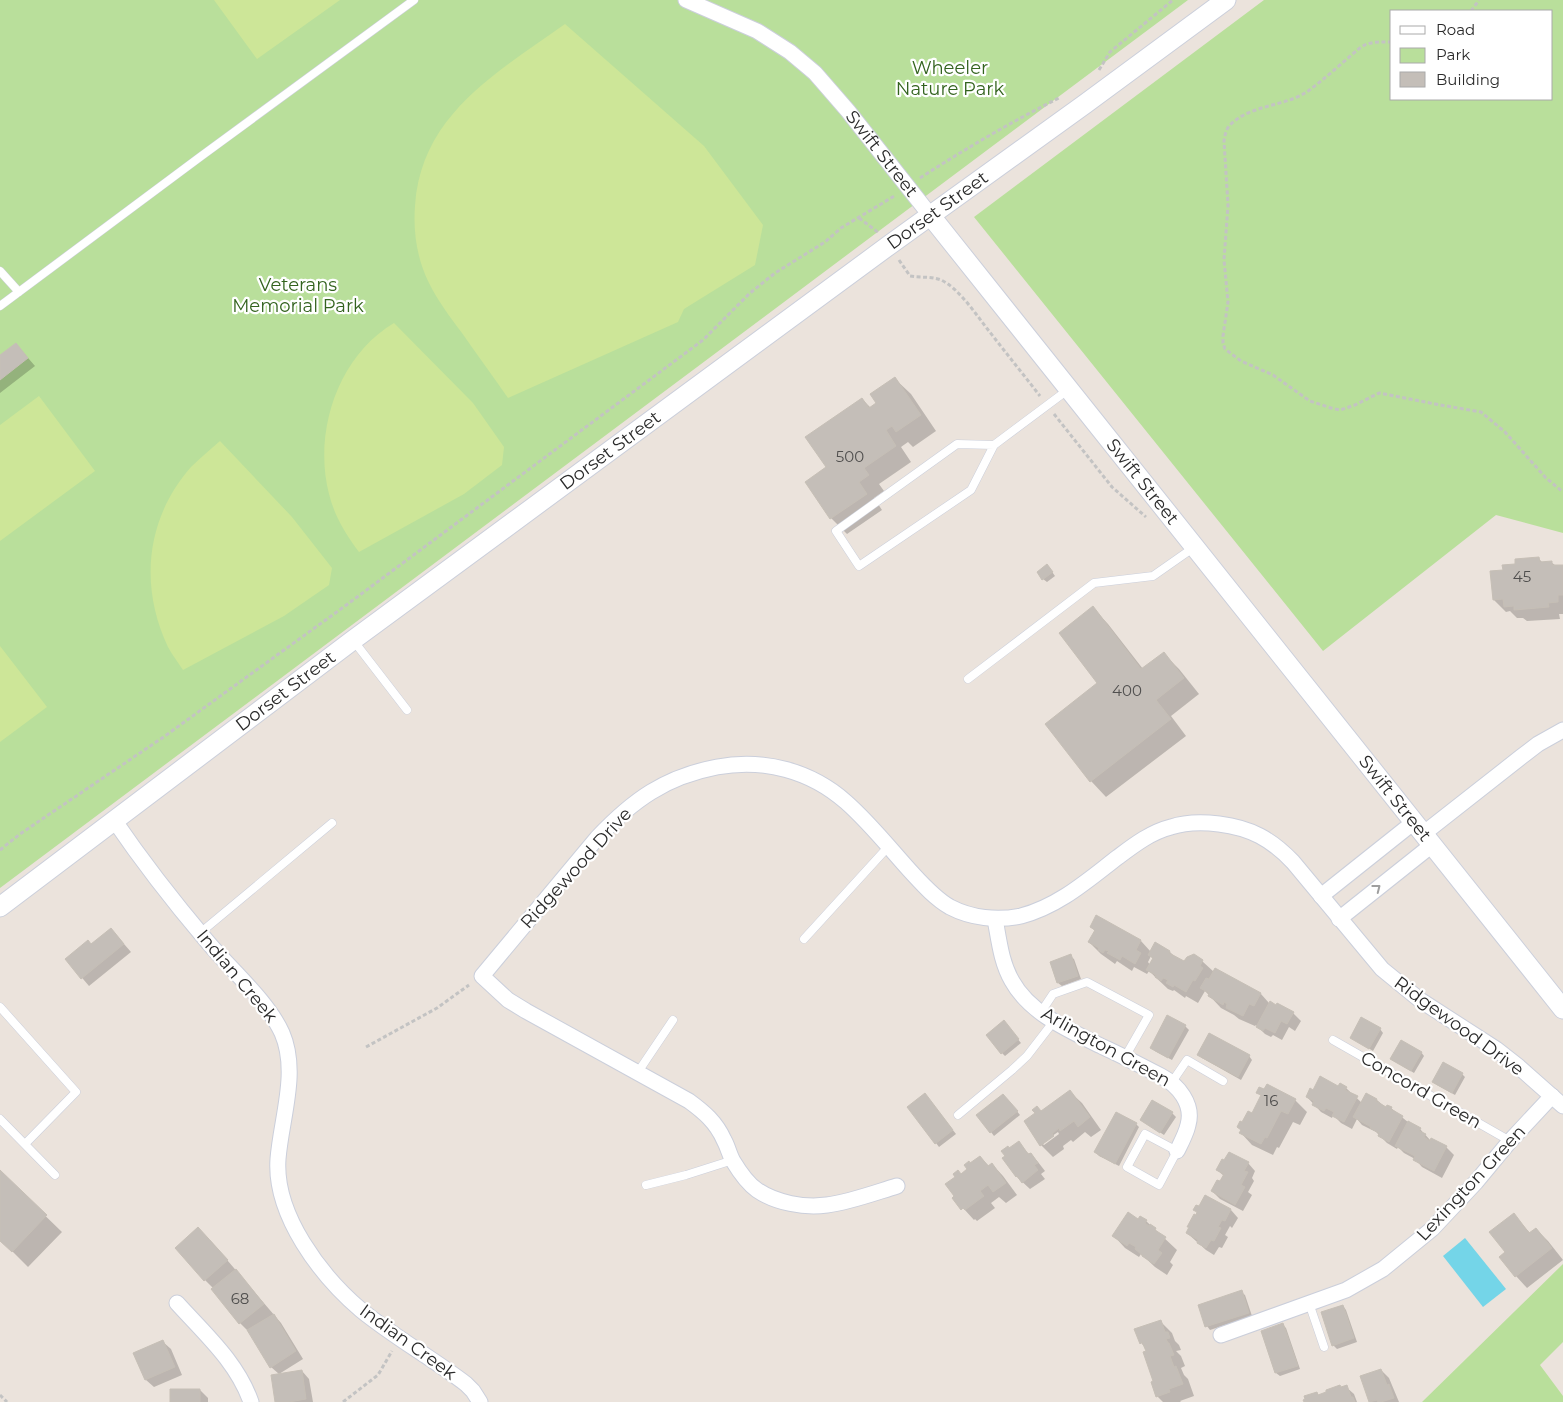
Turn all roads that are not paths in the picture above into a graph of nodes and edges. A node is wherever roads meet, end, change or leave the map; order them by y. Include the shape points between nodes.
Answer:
1 (414, 0) edge
2 (686, 0) edge
3 (1225, 0) edge
4 (930, 215) junction
5 (0, 271) edge
6 (19, 292) junction
7 (0, 306) edge
8 (1069, 389) junction
9 (994, 445) junction
10 (1195, 547) junction
11 (353, 640) junction
12 (968, 679) dead end
13 (407, 710) dead end
14 (1563, 730) edge
15 (114, 820) junction
16 (332, 823) dead end
17 (1423, 834) junction
18 (888, 847) junction
19 (1321, 896) junction
20 (0, 907) edge
21 (996, 919) junction
22 (1339, 919) junction
23 (200, 933) junction
24 (804, 939) dead end
25 (0, 1007) edge
26 (1563, 1009) edge
27 (1041, 1012) junction
28 (673, 1020) dead end
29 (1054, 1021) junction
30 (1333, 1040) dead end
31 (1125, 1058) junction
32 (638, 1072) junction
33 (1223, 1081) dead end
34 (1172, 1082) junction
35 (1557, 1101) edge
36 (958, 1115) dead end
37 (0, 1119) edge
38 (1510, 1141) junction
39 (25, 1144) junction
40 (1177, 1151) junction
41 (733, 1160) junction
42 (55, 1175) dead end
43 (646, 1185) dead end
44 (897, 1186) dead end
45 (177, 1303) dead end
46 (1309, 1303) junction
47 (1221, 1335) dead end
48 (1324, 1347) dead end
49 (251, 1402) edge
50 (480, 1402) edge

1 - 6 lane
2 - 4 street, Swift Street via 757,31 815,72
3 - 4 street, Dorset Street
4 - 8 street, Swift Street
4 - 11 street, Dorset Street
5 - 6 lane
6 - 7 lane
8 - 9 lane
8 - 10 street, Swift Street
9 - 9 lane via 957,444 836,531 859,566 972,490
10 - 12 lane via 1153,576 1094,583
10 - 17 street, Swift Street
11 - 13 lane
11 - 15 street, Dorset Street
14 - 17 street via 1521,757
15 - 20 street, Dorset Street
15 - 23 street, Indian Creek
16 - 23 lane
17 - 19 street
22 -> 17 street
17 - 26 street, Swift Street
18 - 21 street, Ridgewood Drive via 948,906 963,913
18 - 24 lane
18 - 32 street, Ridgewood Drive via 832,791 804,775 766,765 725,766 683,776 642,797 613,821 482,976 508,1000
19 - 21 street, Ridgewood Drive via 1282,850 1262,836 1226,825 1187,824 1170,827 1132,846 1054,904 1019,916
19 - 22 street, Ridgewood Drive
21 - 27 street, Arlington Green via 1000,949 1012,982
22 - 35 street, Ridgewood Drive via 1400,985 1496,1049
23 - 50 street, Indian Creek via 262,1002 283,1035 290,1086 278,1171 293,1224 308,1251 360,1309 466,1384
25 - 39 lane via 76,1092
27 - 29 street, Arlington Green
27 - 31 lane via 1053,994 1087,982 1148,1015
28 - 32 lane
29 - 31 street, Arlington Green
29 - 36 lane via 1027,1056
30 - 38 lane, Concord Green
31 - 34 street, Arlington Green
32 - 41 street via 710,1117 721,1132
33 - 34 lane via 1187,1060
34 - 40 street, Arlington Green via 1186,1101 1189,1112 1189,1124
35 - 38 street, Lexington Green
37 - 39 lane
38 - 46 street, Lexington Green via 1432,1229 1390,1264 1346,1290
39 - 42 lane
40 - 40 lane via 1145,1134 1127,1167 1159,1185
41 - 43 lane
41 - 44 street via 747,1181 758,1190 795,1205 826,1205
45 - 49 street via 237,1370
46 - 47 street, Lexington Green
46 - 48 lane

